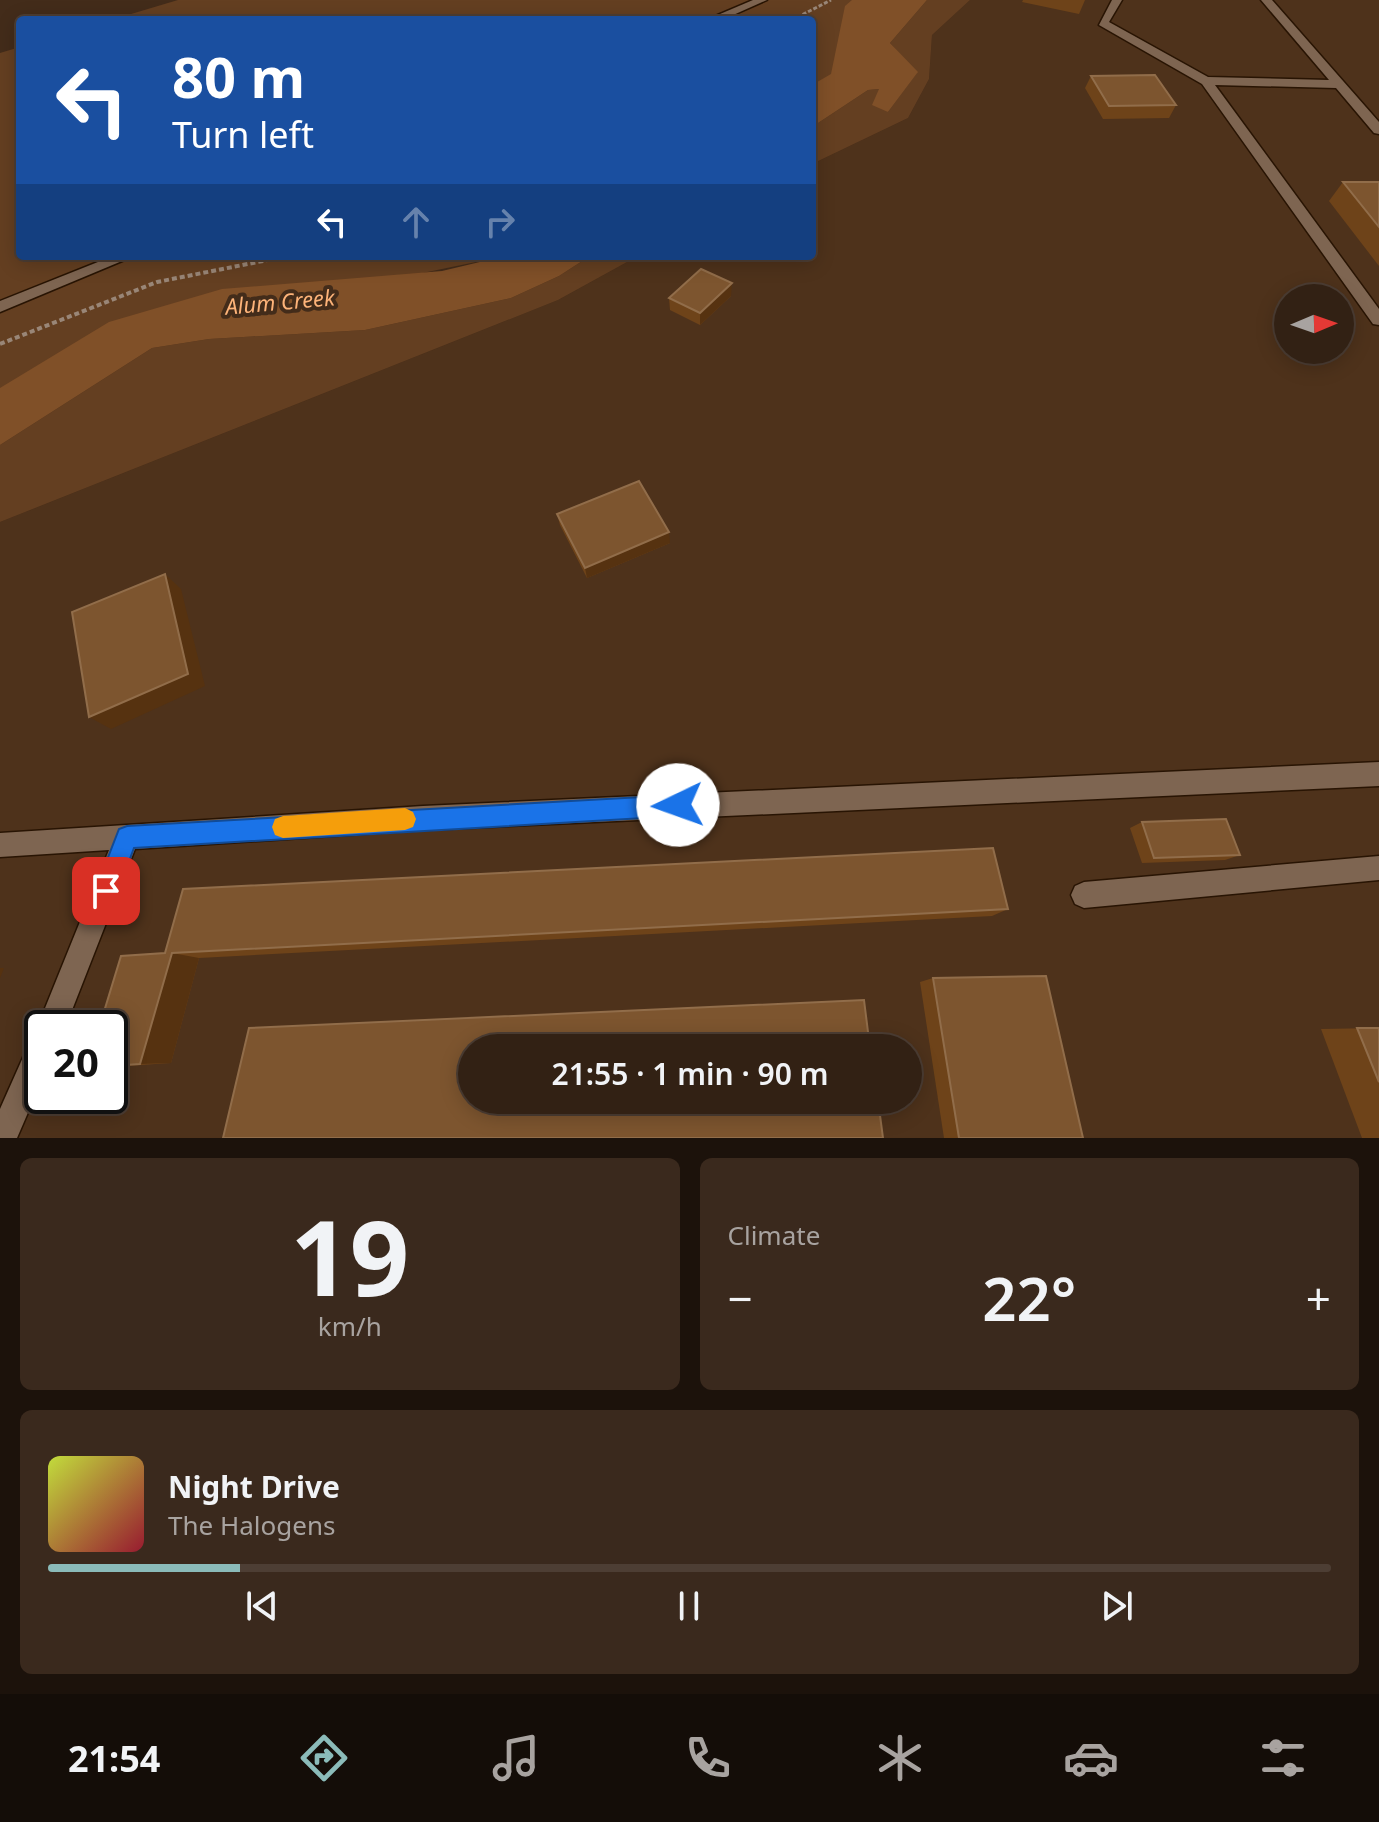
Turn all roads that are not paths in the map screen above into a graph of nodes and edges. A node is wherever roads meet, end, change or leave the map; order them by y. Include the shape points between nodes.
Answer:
1 (762, 0) edge
2 (1117, 0) edge
3 (1266, 0) edge
4 (722, 16) edge
5 (1206, 81) junction
6 (1337, 84) junction
7 (1379, 130) edge
8 (117, 260) edge
9 (0, 307) edge
10 (1379, 320) edge
11 (1379, 774) edge
12 (127, 837) junction
13 (0, 845) edge
14 (1379, 868) edge
15 (1084, 895) dead end
16 (58, 1010) edge
17 (24, 1088) edge
18 (2, 1138) edge

1 - 4 lane
2 - 5 lane via 1103,23
3 - 6 lane
5 - 6 lane
5 - 10 lane
6 - 7 lane
8 - 9 lane
11 - 12 lane
12 - 13 lane
12 - 16 lane
14 - 15 lane
17 - 18 lane

